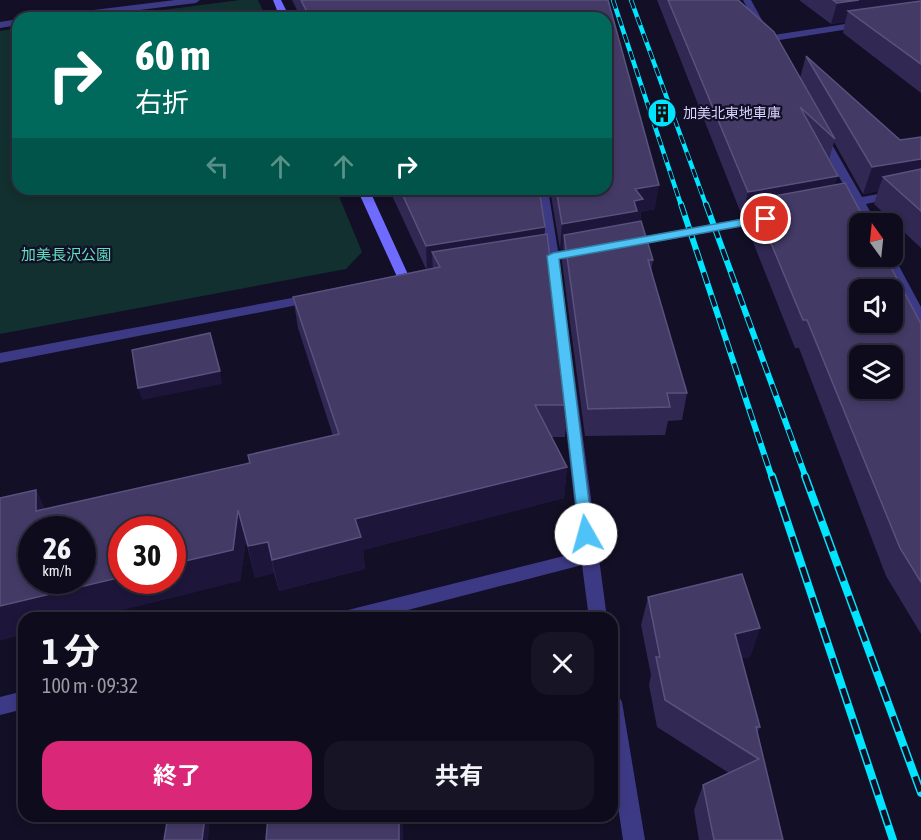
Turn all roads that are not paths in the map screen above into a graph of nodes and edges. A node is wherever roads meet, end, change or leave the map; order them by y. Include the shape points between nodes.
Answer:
1 (196, 0) edge
2 (747, 0) edge
3 (101, 12) edge
4 (874, 23) edge
5 (813, 120) edge
6 (921, 189) edge
7 (366, 195) edge
8 (543, 195) edge
9 (860, 202) junction
10 (825, 208) edge
11 (866, 213) edge
12 (777, 217) edge
13 (553, 256) junction
14 (519, 262) edge
15 (894, 267) edge
16 (405, 281) edge
17 (324, 296) edge
18 (921, 320) edge
19 (0, 358) edge
20 (588, 557) junction
21 (372, 612) edge
22 (597, 612) edge
23 (18, 702) edge
24 (0, 706) edge
25 (618, 740) edge
26 (634, 840) edge

1 - 3 street
2 - 4 street via 770,44
5 - 9 street
6 - 9 street
7 - 16 street
8 - 13 street
9 - 10 street
9 - 11 street
12 - 13 street
13 - 14 street
13 - 20 street
15 - 18 street
17 - 19 street
20 - 21 street
20 - 22 street
23 - 24 street
25 - 26 street

